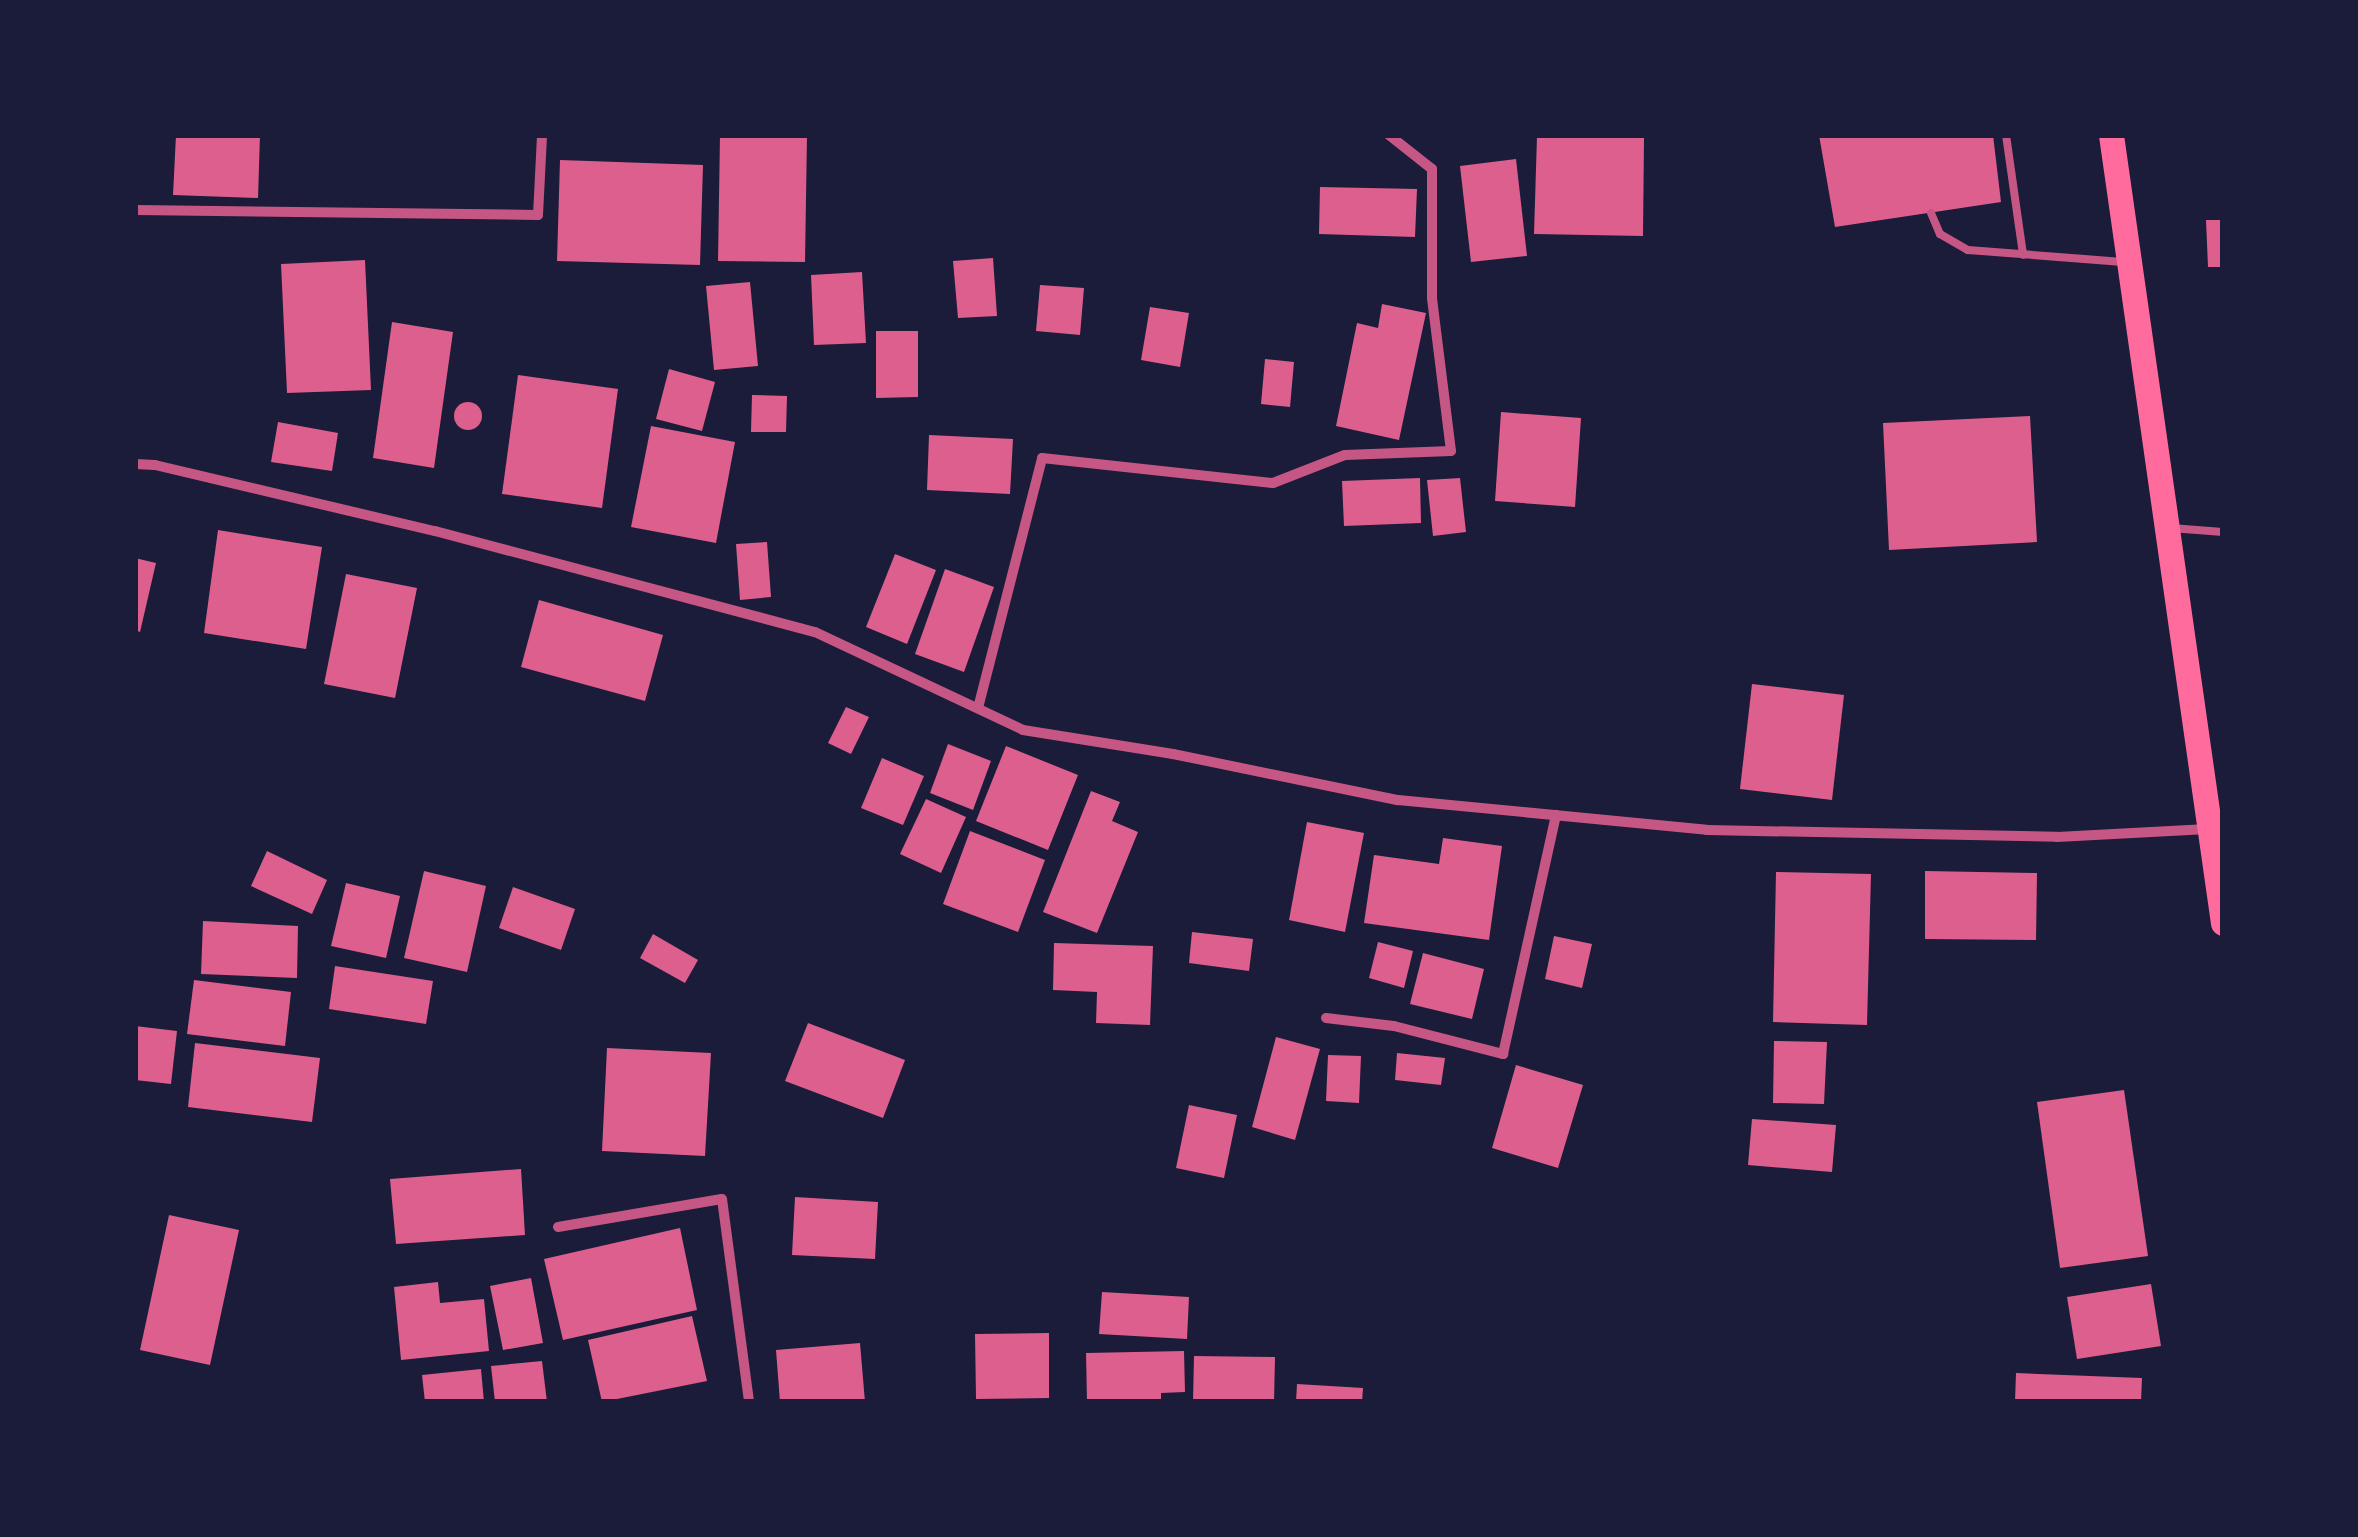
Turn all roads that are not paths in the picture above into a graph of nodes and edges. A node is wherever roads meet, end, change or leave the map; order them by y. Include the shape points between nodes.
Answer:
1 (542, 135) edge
2 (1389, 135) edge
3 (2006, 135) edge
4 (2110, 135) edge
5 (135, 210) edge
6 (1931, 213) dead end
7 (2023, 255) junction
8 (2129, 263) junction
9 (135, 464) edge
10 (2166, 528) junction
11 (2223, 532) edge
12 (978, 708) junction
13 (1556, 815) junction
14 (2210, 828) junction
15 (2223, 923) edge
16 (1326, 1018) dead end
17 (558, 1227) dead end
18 (749, 1402) edge

1 - 5 street via 538,215
2 - 12 street via 1432,169 1432,298 1450,451 1345,454 1273,483 1042,458
3 - 7 lane
4 - 8 main road
6 - 7 lane via 1940,234 1968,250
7 - 8 lane
8 - 10 main road
9 - 12 street via 435,531 816,632
10 - 11 lane
10 - 14 main road via 2207,769
12 - 13 street via 1023,730 1398,800
13 - 14 street via 1707,830 1893,835 2057,838
13 - 16 street via 1503,1054 1394,1026
14 - 15 main road
17 - 18 street via 722,1200

